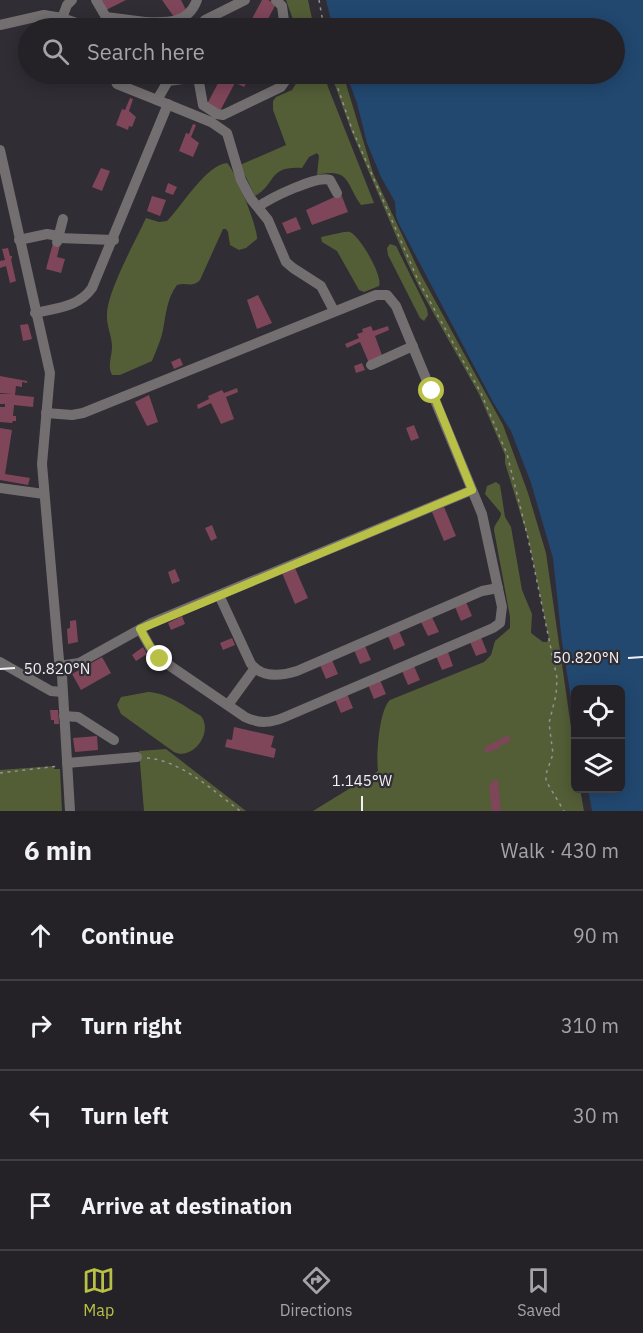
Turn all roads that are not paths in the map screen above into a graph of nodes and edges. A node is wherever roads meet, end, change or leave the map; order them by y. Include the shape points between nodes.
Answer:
1 (72, 0) edge
2 (96, 0) edge
3 (197, 0) edge
4 (245, 0) edge
5 (276, 0) edge
6 (32, 18) edge
7 (62, 18) joint
8 (107, 18) edge
9 (180, 18) edge
10 (209, 18) edge
11 (284, 18) edge
12 (18, 21) edge
13 (0, 25) edge
14 (117, 84) edge
15 (164, 84) edge
16 (199, 84) edge
17 (283, 84) edge
18 (157, 100) junction
19 (168, 104) junction
20 (0, 150) edge
21 (337, 193) dead end
22 (258, 207) junction
23 (63, 219) dead end
24 (58, 239) junction
25 (19, 240) junction
26 (114, 240) junction
27 (334, 312) junction
28 (35, 313) junction
29 (413, 346) junction
30 (371, 365) dead end
31 (46, 413) junction
32 (0, 488) edge
33 (472, 490) junction
34 (44, 494) junction
35 (498, 588) junction
36 (219, 594) junction
37 (140, 629) junction
38 (0, 662) edge
39 (59, 664) junction
40 (255, 668) junction
41 (61, 694) junction
42 (228, 705) junction
43 (64, 716) junction
44 (114, 740) dead end
45 (137, 757) road end
46 (67, 763) junction
47 (70, 811) edge

1 - 7 street
2 - 8 street
3 - 9 street via 193,9
4 - 10 street
5 - 11 street via 282,6
6 - 7 street
12 - 13 street
14 - 18 street
15 - 18 street
16 - 17 street via 203,105 221,115
18 - 19 street
19 - 22 street via 227,133 240,176
19 - 26 street
20 - 25 street
21 - 22 street via 330,180 321,179
22 - 27 street via 288,264 321,285
23 - 24 street
24 - 25 street via 47,234
24 - 26 street
25 - 28 street
26 - 28 street via 85,297 73,304
27 - 29 street via 376,294 387,295 394,302
27 - 31 street via 82,413
28 - 31 street via 50,373
29 - 30 street
29 - 33 street
31 - 34 street
32 - 34 street
33 - 35 street via 484,522
33 - 36 street
34 - 39 street
35 - 40 street via 482,591 285,675 270,675
35 - 42 street via 502,618 493,628 272,722 250,720
36 - 37 street
36 - 40 street
37 - 39 street via 79,663
37 - 42 street via 160,659
38 - 41 street
39 - 41 street
40 - 42 street
41 - 43 street
43 - 44 street via 78,717
43 - 46 street
45 - 46 street
46 - 47 street

